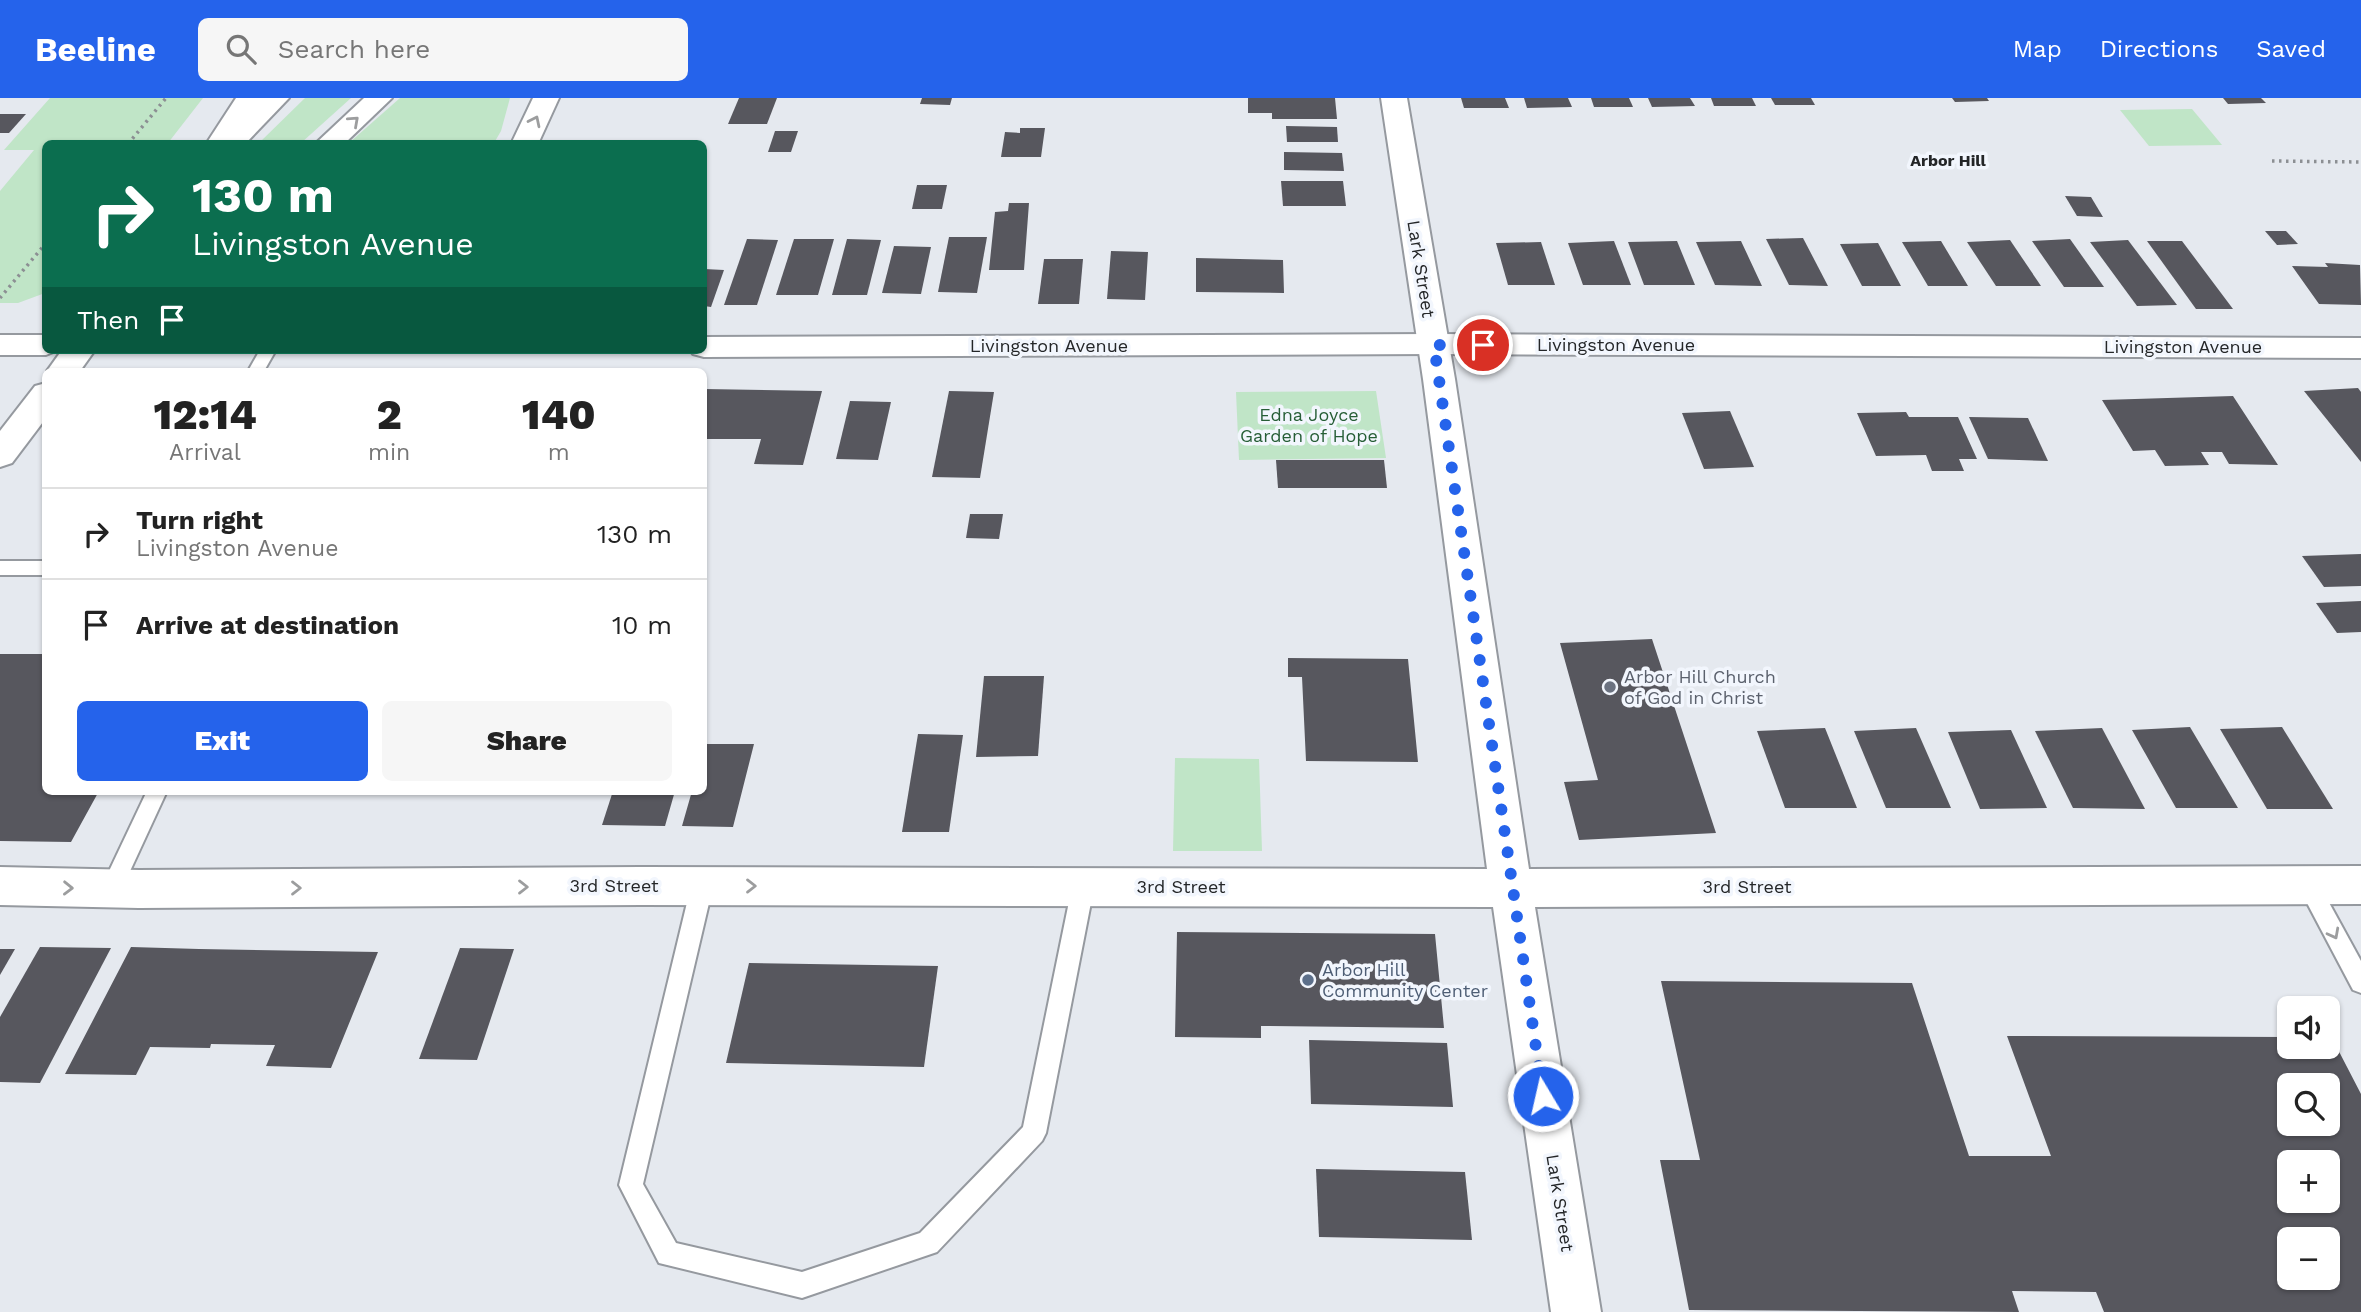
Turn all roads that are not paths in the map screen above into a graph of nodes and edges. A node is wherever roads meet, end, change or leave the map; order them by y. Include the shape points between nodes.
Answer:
1 (249, 98) edge
2 (276, 98) edge
3 (379, 98) edge
4 (546, 98) edge
5 (1394, 98) edge
6 (222, 140) edge
7 (233, 140) edge
8 (332, 140) edge
9 (526, 140) edge
10 (0, 345) edge
11 (42, 345) edge
12 (1434, 345) junction
13 (707, 347) edge
14 (2361, 348) edge
15 (76, 354) edge
16 (65, 368) edge
17 (42, 399) edge
18 (0, 455) edge
19 (0, 568) edge
20 (42, 568) edge
21 (155, 795) edge
22 (2308, 884) junction
23 (2361, 885) edge
24 (0, 886) edge
25 (702, 886) junction
26 (1083, 887) junction
27 (1511, 887) junction
28 (112, 888) junction
29 (2361, 983) edge
30 (1576, 1312) edge

1 - 6 street
2 - 7 street
8 -> 3 street
9 -> 4 street
5 - 12 street, Lark Street
10 - 11 street
12 - 13 street, Livingston Avenue
12 - 14 street, Livingston Avenue
12 - 27 street, Lark Street
15 - 16 street
17 - 18 street
19 - 20 lane
21 - 28 lane
22 - 23 street, 3rd Street
22 - 27 street, 3rd Street
22 -> 29 lane
24 -> 28 street, 3rd Street
25 -> 26 street, 3rd Street
25 - 26 lane via 631,1185 668,1254 802,1285 928,1243 1034,1133
28 -> 25 street, 3rd Street
26 - 27 street, 3rd Street
27 - 30 street, Lark Street

